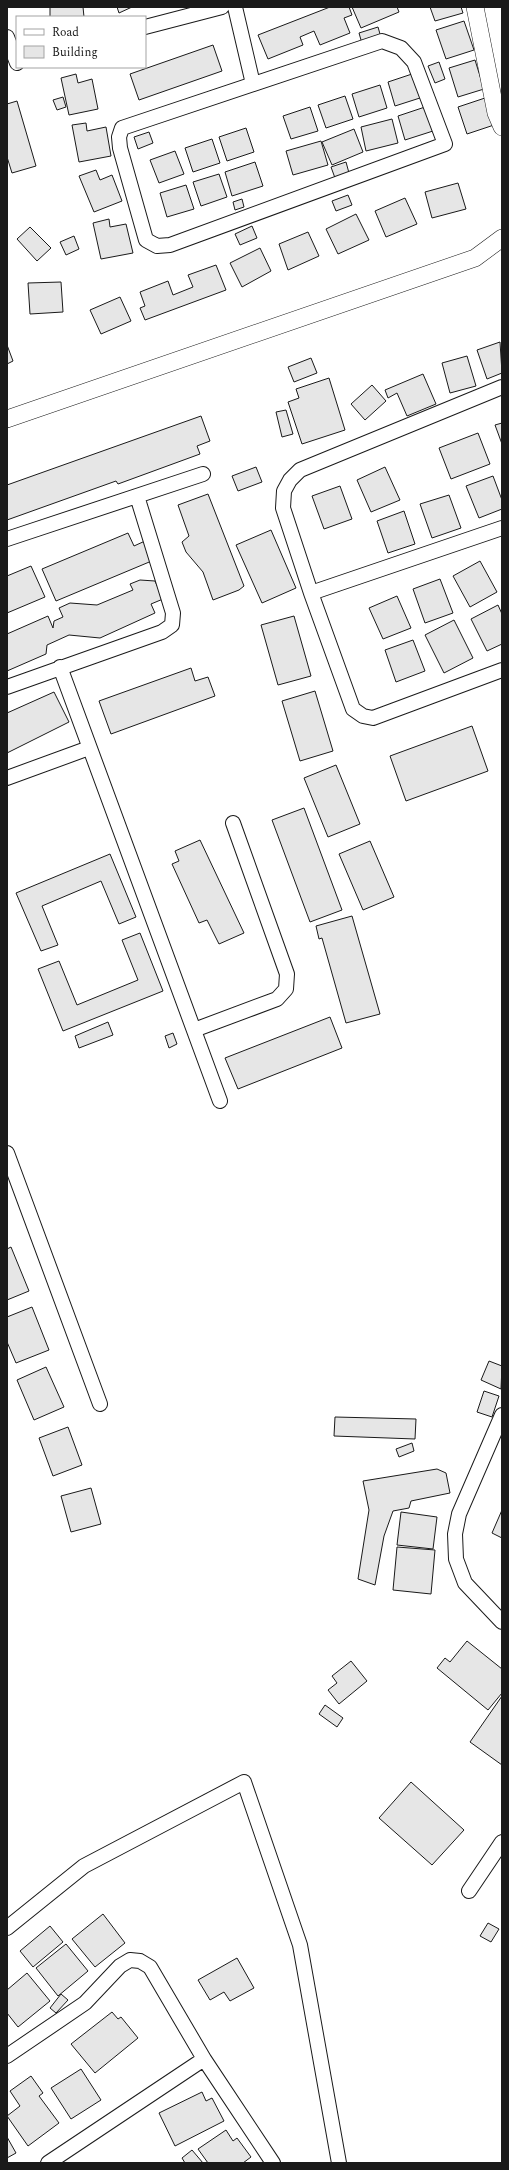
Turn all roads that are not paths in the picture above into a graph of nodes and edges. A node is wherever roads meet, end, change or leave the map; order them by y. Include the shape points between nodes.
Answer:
1 (222, 7) edge
2 (235, 7) edge
3 (475, 7) edge
4 (146, 27) edge
5 (7, 37) edge
6 (16, 60) edge
7 (253, 84) junction
8 (502, 127) edge
9 (502, 238) edge
10 (502, 387) edge
11 (7, 419) edge
12 (203, 474) dead end
13 (137, 496) junction
14 (502, 528) edge
15 (7, 539) edge
16 (311, 593) junction
17 (60, 667) junction
18 (502, 670) edge
19 (7, 687) edge
20 (89, 748) junction
21 (7, 778) edge
22 (233, 823) dead end
23 (194, 1030) junction
24 (220, 1101) dead end
25 (7, 1153) edge
26 (100, 1404) dead end
27 (502, 1414) edge
28 (502, 1622) edge
29 (502, 1842) edge
30 (469, 1891) dead end
31 (7, 1928) edge
32 (7, 2056) edge
33 (204, 2059) junction
34 (48, 2163) edge
35 (273, 2163) edge
36 (339, 2163) edge

1 - 4 street
2 - 7 street
3 - 8 street via 496,113
5 - 6 street
7 - 7 street via 382,41 401,48 414,62 445,144 170,245 157,246 146,240 120,148 119,137 122,128
9 - 11 street via 476,258
10 - 16 street via 300,470 290,480 284,491 283,508
12 - 13 street
13 - 15 street
13 - 17 street via 173,613 172,625 162,632
14 - 16 street
16 - 18 street via 343,686 353,709 362,716 373,718 384,715
17 - 19 street
17 - 20 street
20 - 21 street
20 - 23 street
22 - 23 street via 287,974 286,990 277,999
23 - 24 street
25 - 26 street
27 - 28 street via 459,1514 455,1534 456,1559 465,1583
29 - 30 street
31 - 36 street via 84,1866 244,1782 300,1945
32 - 33 street via 76,2010 120,1966 130,1960 140,1961 150,1967
33 - 34 street
33 - 35 street

